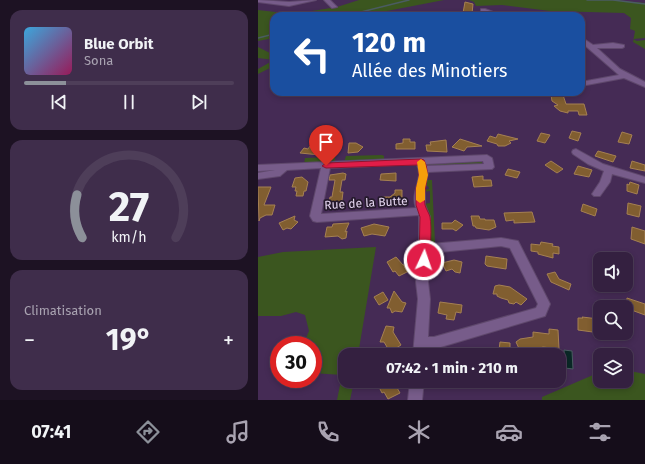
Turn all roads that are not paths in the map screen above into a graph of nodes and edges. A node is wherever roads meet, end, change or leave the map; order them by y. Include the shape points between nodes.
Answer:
1 (258, 0) edge
2 (313, 0) edge
3 (327, 0) edge
4 (288, 2) edge
5 (334, 7) dead end
6 (483, 10) dead end
7 (489, 12) edge
8 (585, 42) edge
9 (622, 46) dead end
10 (592, 47) junction
11 (623, 76) junction
12 (585, 83) edge
13 (645, 85) edge
14 (576, 152) dead end
15 (326, 166) junction
16 (422, 166) junction
17 (284, 167) junction
18 (258, 168) edge
19 (609, 169) junction
20 (258, 176) edge
21 (645, 180) edge
22 (597, 194) dead end
23 (423, 211) junction
24 (426, 249) junction
25 (421, 348) edge
26 (423, 348) edge
27 (416, 388) edge
28 (415, 400) edge

1 - 4 street
2 - 4 street
3 - 5 street
6 - 7 street
8 - 10 street
9 - 10 street
10 - 11 street
11 - 12 street
11 - 13 street
14 - 19 street via 584,159
15 - 16 street
15 - 17 street
15 - 23 street, Rue de la Butte via 315,216 317,218
16 - 16 street via 489,167 487,158
16 - 23 street via 420,205
17 - 18 street
17 - 20 street via 277,174
19 - 21 street
19 - 22 street via 605,182
23 - 24 street
24 - 25 street via 422,282 424,299
24 - 26 street via 501,242 514,244 544,304 541,312
27 - 28 street

